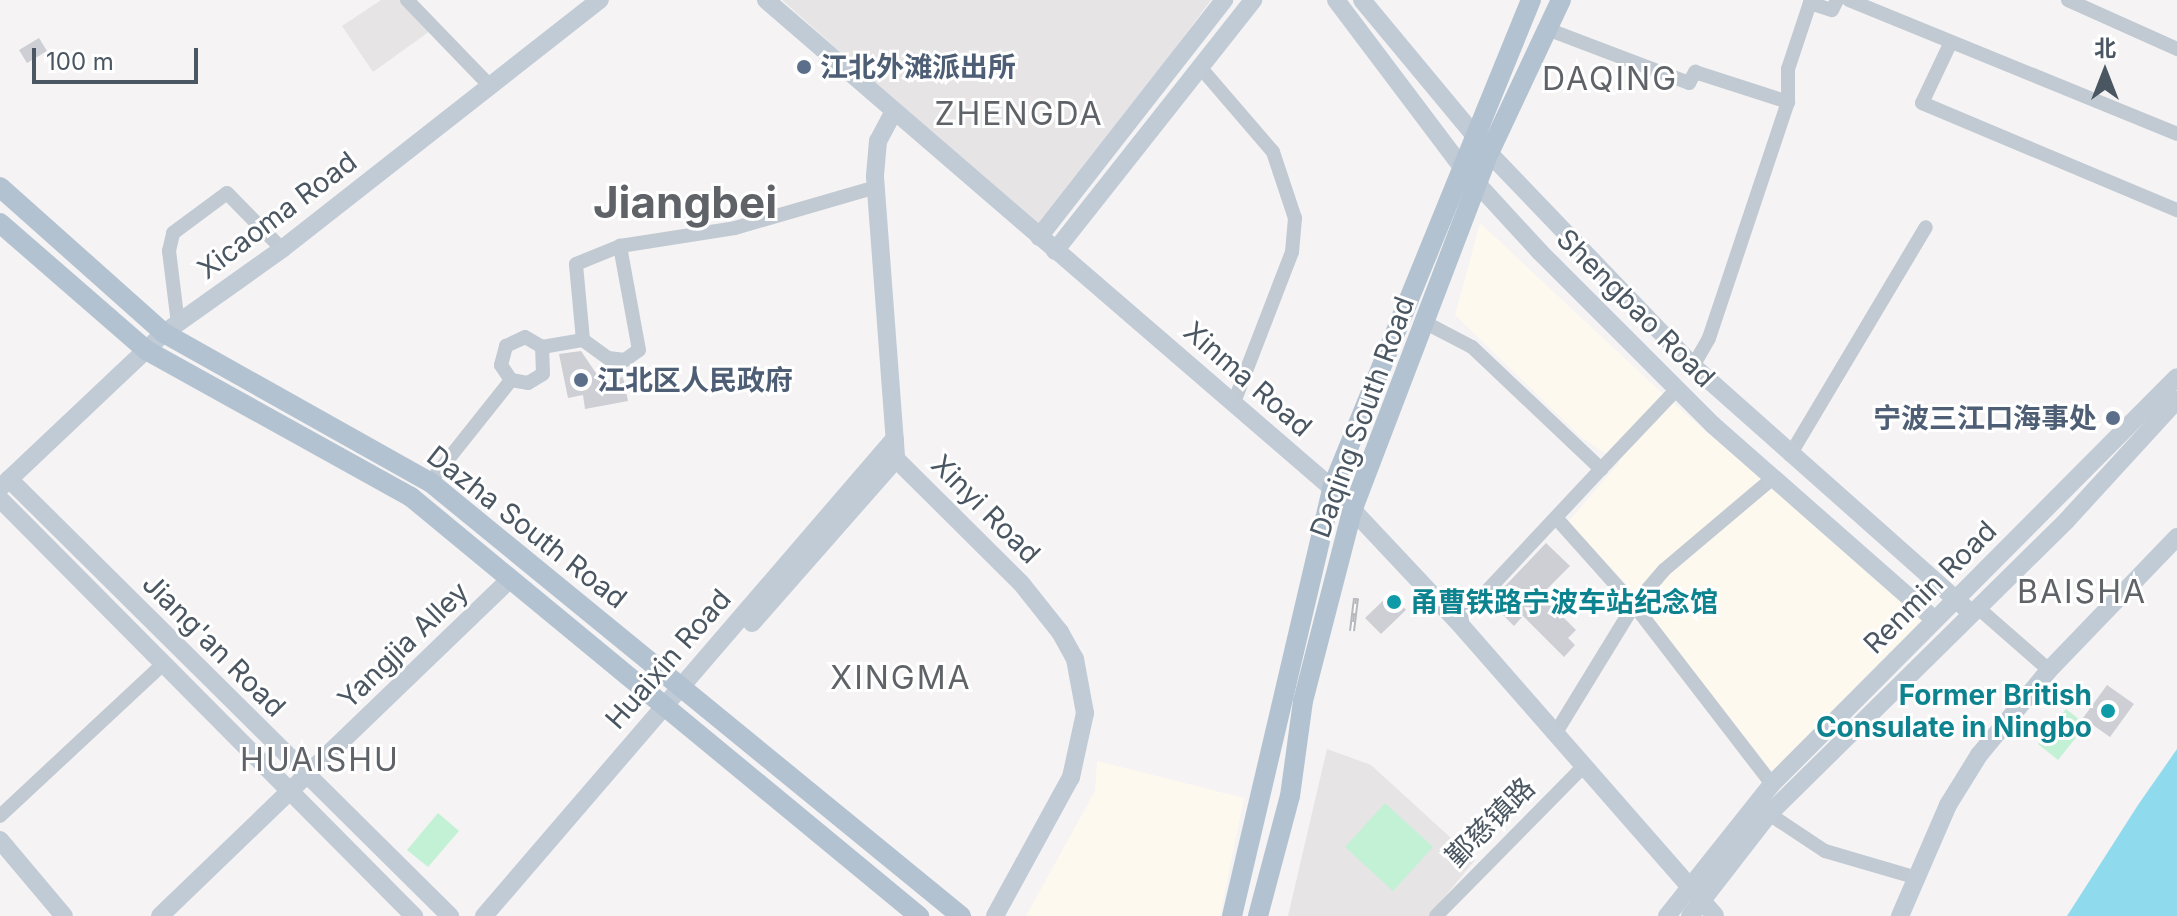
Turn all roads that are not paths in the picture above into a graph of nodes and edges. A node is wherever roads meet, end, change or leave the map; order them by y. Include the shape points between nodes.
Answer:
1 (407, 0) edge
2 (600, 0) edge
3 (766, 0) edge
4 (1224, 0) edge
5 (1253, 0) edge
6 (1336, 0) edge
7 (1362, 0) edge
8 (1561, 0) edge
9 (1837, 0) edge
10 (1849, 0) edge
11 (2068, 0) edge
12 (1527, 2) edge
13 (1547, 29) junction
14 (1950, 44) junction
15 (2177, 49) edge
16 (1200, 67) junction
17 (489, 85) junction
18 (1788, 102) junction
19 (893, 113) junction
20 (1474, 130) junction
21 (2177, 134) edge
22 (1489, 153) junction
23 (1461, 166) junction
24 (1478, 186) junction
25 (0, 187) edge
26 (876, 187) junction
27 (2177, 210) edge
28 (0, 223) edge
29 (1926, 227) dead end
30 (1039, 237) junction
31 (620, 246) junction
32 (282, 249) junction
33 (1055, 251) junction
34 (1426, 323) junction
35 (171, 328) junction
36 (583, 340) junction
37 (542, 347) junction
38 (146, 350) junction
39 (1693, 366) junction
40 (2177, 377) edge
41 (511, 380) junction
42 (1677, 389) junction
43 (2177, 400) edge
44 (1234, 402) junction
45 (895, 438) junction
46 (1790, 455) junction
47 (896, 459) junction
48 (1601, 469) junction
49 (1774, 477) junction
50 (430, 482) junction
51 (4, 483) edge
52 (1332, 488) junction
53 (0, 499) edge
54 (1352, 511) junction
55 (1558, 520) junction
56 (2177, 537) edge
57 (510, 579) junction
58 (1954, 598) junction
59 (1634, 605) junction
60 (1974, 610) junction
61 (1935, 620) junction
62 (1458, 622) junction
63 (162, 665) junction
64 (2049, 670) junction
65 (687, 688) junction
66 (669, 709) junction
67 (1555, 734) junction
68 (1583, 767) junction
69 (307, 778) junction
70 (1772, 784) junction
71 (290, 795) junction
72 (1769, 814) junction
73 (0, 816) edge
74 (0, 840) edge
75 (0, 852) edge
76 (1914, 877) junction
77 (1686, 885) junction
78 (1700, 898) junction
79 (51, 916) edge
80 (64, 916) edge
81 (160, 916) edge
82 (414, 916) edge
83 (450, 916) edge
84 (484, 916) edge
85 (494, 916) edge
86 (919, 916) edge
87 (961, 916) edge
88 (995, 916) edge
89 (1232, 916) edge
90 (1258, 916) edge
91 (1436, 916) edge
92 (1667, 916) edge
93 (1690, 916) edge
94 (1715, 916) edge
95 (1900, 916) edge

1 - 17 street
2 - 17 street, Xicaoma Road
3 - 19 street, Xinma Road
4 - 30 street
5 - 16 street
6 - 23 street, Shengbao Road
7 - 20 street, Shengbao Road
8 - 13 main road, Daqing South Road
9 - 18 street via 1832,10 1810,3 1788,69
10 - 14 street
11 - 15 street
12 - 20 main road, Daqing South Road
13 - 18 street via 1689,83 1695,72
13 - 22 main road, Daqing South Road
14 - 21 street
14 - 27 street via 1922,103
16 - 33 street
16 - 44 street via 1273,152 1295,218 1292,252
17 - 32 street, Xicaoma Road
18 - 39 street via 1709,338
19 - 26 street, Xinyi Road via 878,141
19 - 30 street, Xinma Road
20 - 22 street, Shengbao Road
20 - 23 main road, Daqing South Road
22 - 24 main road, Daqing South Road
22 - 39 street, Shengbao Road
23 - 24 street, Shengbao Road
23 - 52 main road, Daqing South Road
24 - 34 main road, Daqing South Road
24 - 42 street, Shengbao Road
25 - 35 main road, Dazha South Road
26 - 31 street via 735,228
26 - 45 street, Xinyi Road
28 - 38 main road, Dazha South Road
29 - 46 street
30 - 33 street, Xinma Road
31 - 36 street via 576,264
31 - 36 street via 639,350 625,360 608,358
32 - 35 street, Xicaoma Road
32 - 35 street via 227,193 173,233
33 - 44 street, Xinma Road
34 - 48 street via 1472,347
34 - 54 main road, Daqing South Road
35 - 38 street, Xicaoma Road
35 - 50 main road, Dazha South Road
36 - 37 street
37 - 41 street via 543,374 528,383
37 - 41 street via 525,337 506,346 501,365
38 - 51 street, Xicaoma Road
38 - 57 main road, Dazha South Road via 411,497
39 - 46 street, Shengbao Road
40 - 58 street, Renmin Road via 2054,507
41 - 50 street
42 - 48 street
42 - 49 street, Shengbao Road
43 - 60 street, Renmin Road
44 - 52 street, Xinma Road
45 - 47 street, Xinyi Road
45 - 65 street, Huaixin Road
46 - 58 street, Shengbao Road
47 - 65 street, Huaixin Road
47 - 88 street, Xinyi Road via 1031,594 1060,632 1078,674 1083,742
48 - 55 street
49 - 59 street via 1664,570
49 - 61 street, Shengbao Road
50 - 65 main road, Dazha South Road
51 - 69 street, Jiang'an Road
52 - 54 street, Xinma Road
52 - 89 main road, Daqing South Road
53 - 63 street, Jiang'an Road
54 - 62 street, Xinma Road
54 - 90 main road, Daqing South Road via 1303,701 1290,796
55 - 59 street
55 - 62 street
56 - 64 street
57 - 66 main road, Dazha South Road
57 - 69 street, Yangjia Alley
58 - 60 street, Shengbao Road
58 - 61 street, Renmin Road
59 - 67 street
59 - 70 street
60 - 64 street
60 - 72 street, Renmin Road
61 - 70 street, Renmin Road
62 - 67 street, Xinma Road
63 - 71 street, Jiang'an Road
63 - 73 street
64 - 76 street via 1979,755
65 - 66 street, Huaixin Road
65 - 87 main road, Dazha South Road
66 - 84 street, Huaixin Road
66 - 85 street, Huaixin Road
66 - 86 main road, Dazha South Road
67 - 68 street, Xinma Road
68 - 77 street, Xinma Road
68 - 91 street, 鄞慈镇路
69 - 71 street, Yangjia Alley
69 - 83 street, Jiang'an Road
70 - 77 street, Renmin Road
71 - 81 street, Yangjia Alley
71 - 82 street, Jiang'an Road
72 - 76 street via 1825,851
72 - 78 street, Renmin Road
74 - 80 street
75 - 79 street
76 - 95 street
77 - 78 street, Xinma Road
77 - 92 street, Renmin Road
78 - 93 street, Renmin Road
78 - 94 street, Xinma Road

